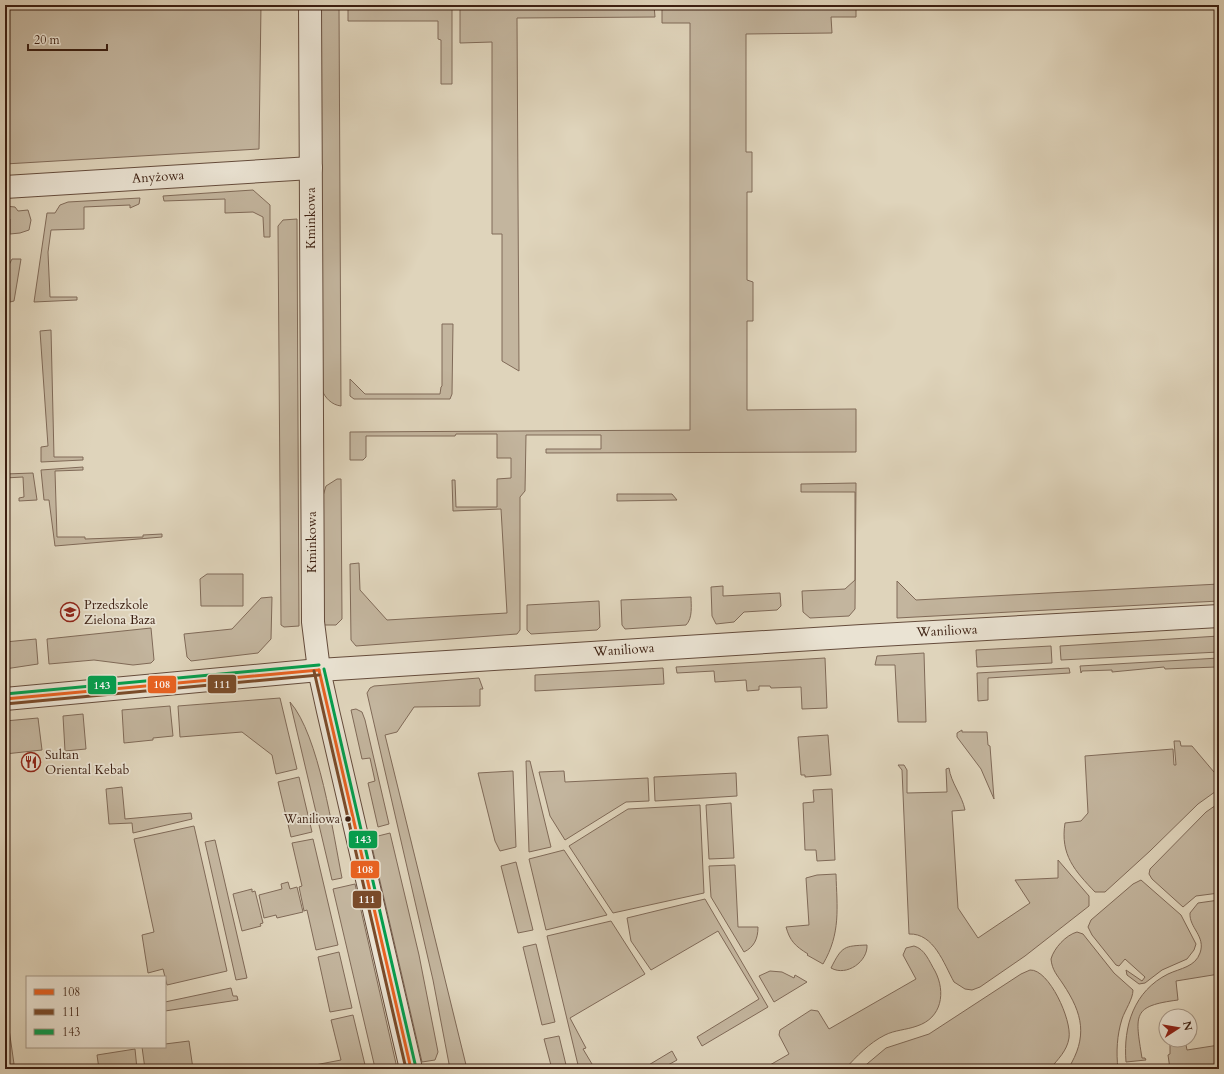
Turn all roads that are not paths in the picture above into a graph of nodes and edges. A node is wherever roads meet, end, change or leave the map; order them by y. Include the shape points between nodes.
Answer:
1 (310, 5) edge
2 (311, 168) junction
3 (5, 187) edge
4 (1219, 616) edge
5 (319, 670) junction
6 (5, 699) edge
7 (411, 1069) edge

1 - 2 street, Kminkowa
2 - 3 street, Anyżowa
2 - 5 street, Kminkowa via 312,604
4 - 5 street, Waniliowa
5 - 6 street, Waniliowa
5 - 7 street, Kminkowa

